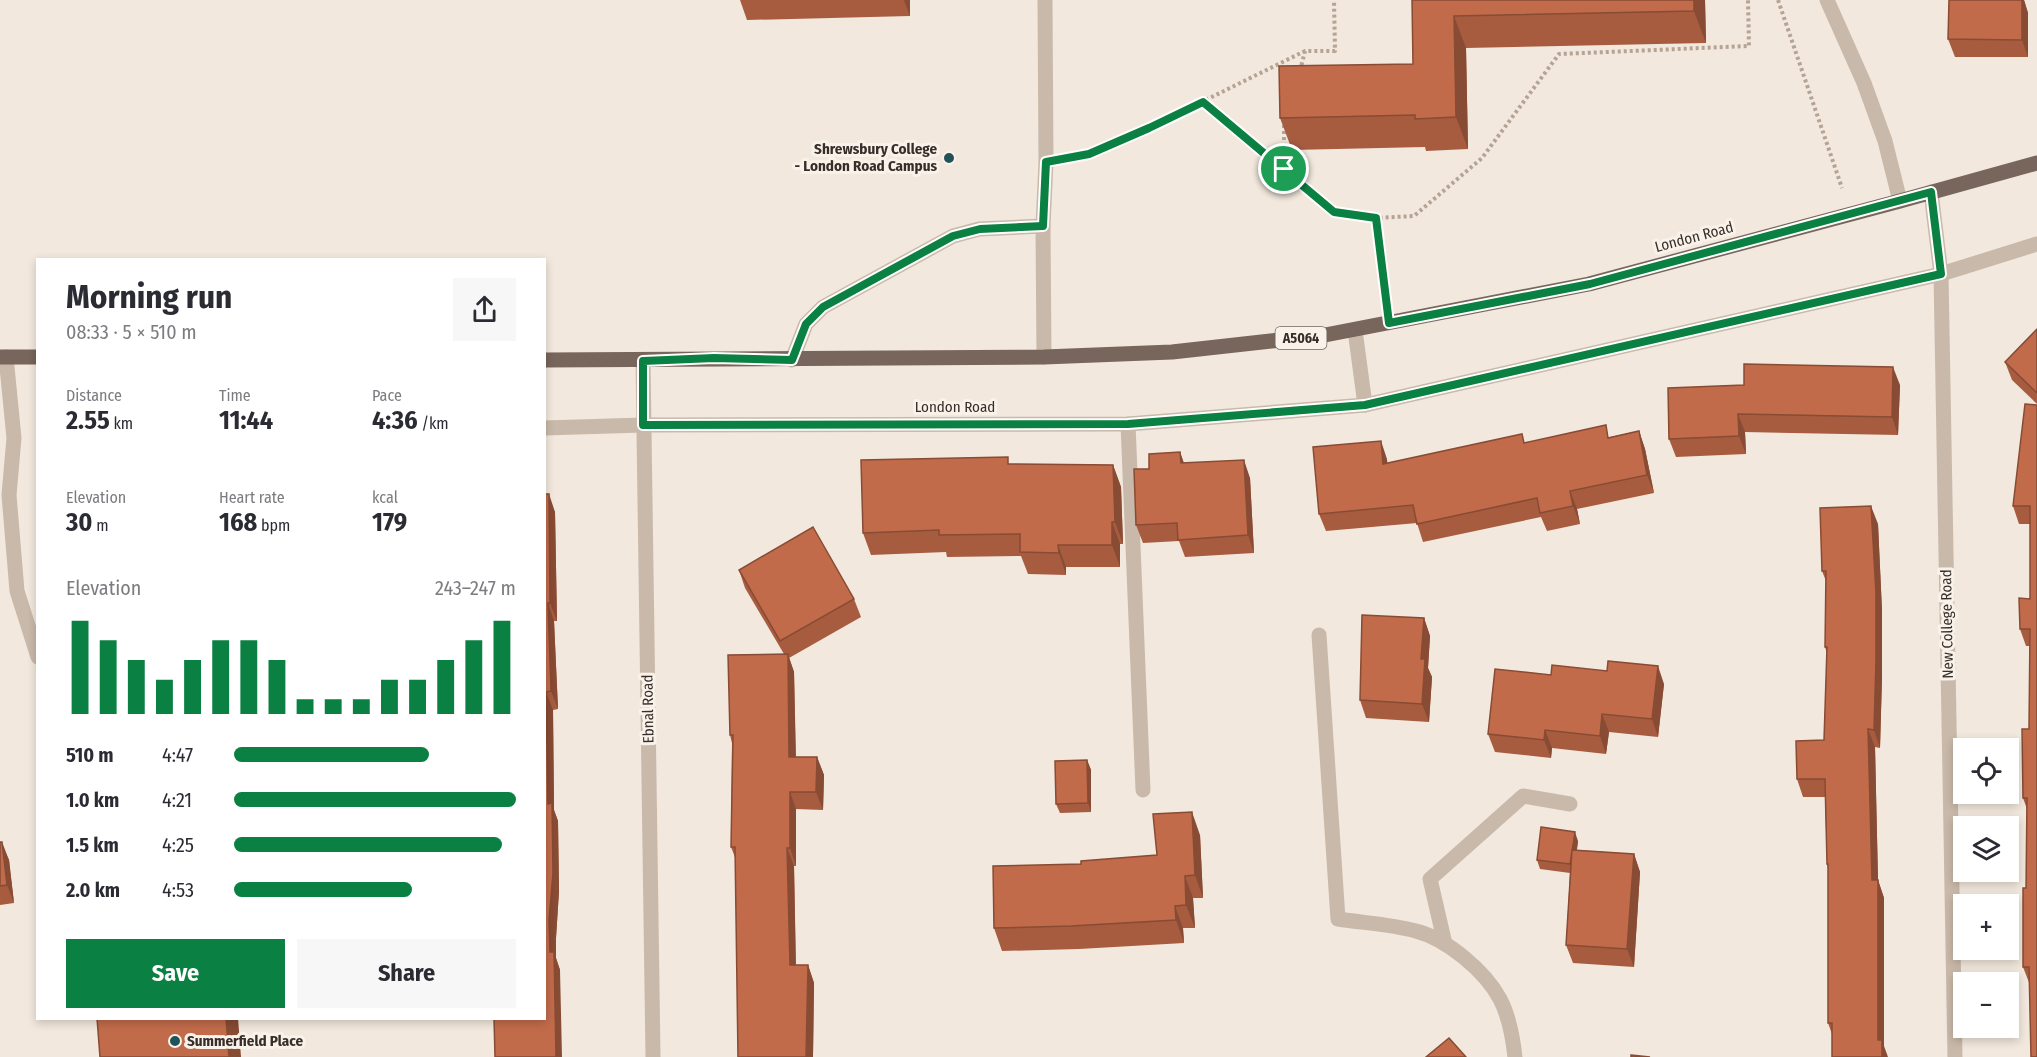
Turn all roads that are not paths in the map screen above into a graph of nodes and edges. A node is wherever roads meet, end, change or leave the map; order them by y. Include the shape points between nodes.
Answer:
1 (1045, 0) edge
2 (1827, 0) edge
3 (2037, 163) edge
4 (1931, 192) junction
5 (1900, 201) junction
6 (1043, 226) junction
7 (2037, 244) edge
8 (1941, 274) junction
9 (1355, 330) junction
10 (3, 357) edge
11 (36, 357) edge
12 (1044, 357) junction
13 (546, 360) edge
14 (792, 360) junction
15 (643, 361) junction
16 (1365, 405) junction
17 (1128, 424) junction
18 (643, 425) junction
19 (546, 428) edge
20 (1319, 635) dead end
21 (36, 651) edge
22 (1143, 790) dead end
23 (1570, 804) dead end
24 (1445, 944) junction
25 (653, 1057) edge
26 (1515, 1057) edge
27 (1955, 1057) edge

1 - 6 street
2 - 5 street via 1864,82 1885,141
3 - 4 main road, London Road / A5064
4 - 5 main road, London Road / A5064
4 - 8 street, New College Road
5 - 9 main road, London Road / A5064 via 1590,284
6 - 12 street
6 - 14 street via 980,229 953,236 823,307 806,324
7 - 8 street, London Road
8 - 16 street, London Road
8 - 27 street, New College Road
9 - 12 main road, London Road / A5064 via 1172,352
9 - 16 street
10 - 11 main road
10 - 21 street via 14,438 9,495 17,591
12 - 14 main road, London Road / A5064
13 - 15 main road, London Road / A5064
14 - 15 main road, London Road / A5064
15 - 18 street, Ebnal Road
16 - 17 street, London Road
17 - 18 street, London Road
17 - 22 street
18 - 19 street, London Road
18 - 25 street, Ebnal Road
20 - 24 street via 1338,919 1417,931
23 - 24 street via 1523,796 1430,879
24 - 26 street via 1476,967 1500,1000

